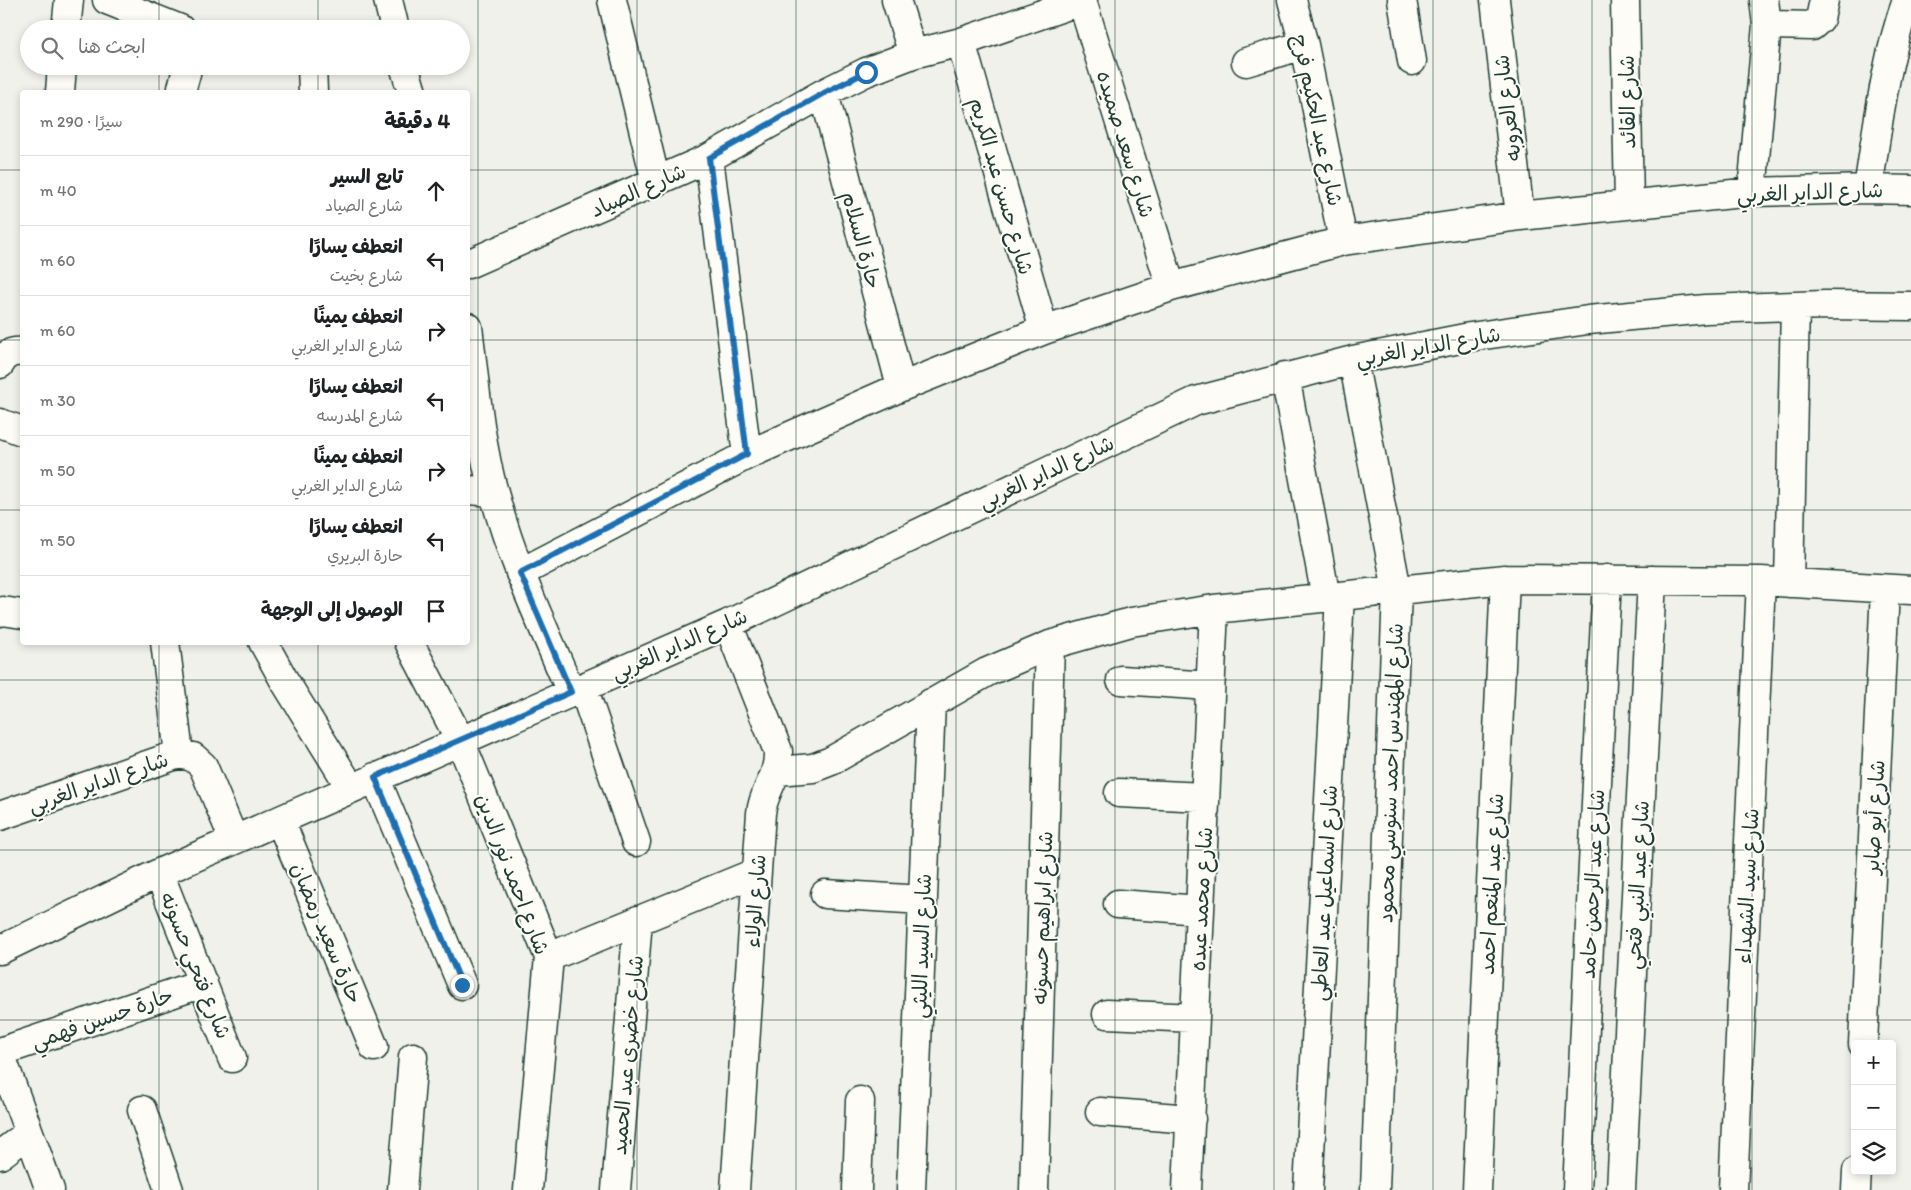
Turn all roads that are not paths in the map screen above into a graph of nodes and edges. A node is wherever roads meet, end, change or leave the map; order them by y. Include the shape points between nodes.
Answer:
1 (68, 0) edge
2 (107, 0) edge
3 (388, 0) edge
4 (612, 0) edge
5 (896, 0) edge
6 (1082, 0) edge
7 (1292, 0) edge
8 (1402, 0) edge
9 (1495, 0) edge
10 (1625, 0) edge
11 (1824, 0) edge
12 (1908, 0) edge
13 (1765, 13) edge
14 (67, 20) edge
15 (157, 20) edge
16 (393, 20) edge
17 (961, 42) junction
18 (1304, 45) junction
19 (913, 54) junction
20 (1412, 60) dead end
21 (1246, 62) dead end
22 (61, 75) edge
23 (312, 75) edge
24 (407, 75) edge
25 (60, 90) edge
26 (313, 90) edge
27 (411, 90) edge
28 (824, 93) junction
29 (709, 158) junction
30 (656, 182) junction
31 (1868, 189) junction
32 (1911, 190) edge
33 (1752, 192) junction
34 (1629, 204) junction
35 (1520, 216) junction
36 (1343, 241) junction
37 (470, 263) edge
38 (1171, 287) junction
39 (1795, 306) junction
40 (1911, 306) edge
41 (1044, 330) junction
42 (20, 352) edge
43 (470, 355) edge
44 (1353, 360) junction
45 (0, 364) edge
46 (1286, 376) junction
47 (901, 387) junction
48 (0, 422) edge
49 (20, 430) edge
50 (747, 454) junction
51 (480, 491) edge
52 (520, 573) junction
53 (1505, 579) junction
54 (1607, 579) junction
55 (1652, 580) junction
56 (1761, 582) junction
57 (1789, 583) junction
58 (1397, 590) junction
59 (1898, 590) edge
60 (1333, 597) junction
61 (1214, 609) junction
62 (0, 612) edge
63 (20, 614) edge
64 (728, 624) junction
65 (165, 645) edge
66 (265, 645) edge
67 (411, 645) edge
68 (1050, 646) junction
69 (1121, 680) dead end
70 (1210, 686) junction
71 (577, 689) junction
72 (931, 703) junction
73 (460, 740) junction
74 (179, 754) junction
75 (777, 771) junction
76 (363, 782) junction
77 (1119, 793) dead end
78 (1205, 797) junction
79 (0, 816) edge
80 (280, 820) junction
81 (234, 840) junction
82 (636, 842) dead end
83 (757, 872) junction
84 (159, 873) junction
85 (825, 894) dead end
86 (923, 900) junction
87 (1118, 904) dead end
88 (1200, 910) junction
89 (638, 920) junction
90 (0, 950) edge
91 (549, 957) junction
92 (203, 983) junction
93 (462, 985) dead end
94 (1107, 1014) dead end
95 (1195, 1018) junction
96 (1863, 1040) edge
97 (374, 1046) dead end
98 (0, 1053) edge
99 (413, 1057) dead end
100 (232, 1058) dead end
101 (860, 1101) dead end
102 (142, 1110) dead end
103 (1100, 1112) dead end
104 (1190, 1119) junction
105 (29, 1133) junction
106 (0, 1155) edge
107 (1857, 1175) edge
108 (50, 1190) edge
109 (169, 1190) edge
110 (402, 1190) edge
111 (528, 1190) edge
112 (616, 1190) edge
113 (735, 1190) edge
114 (857, 1190) edge
115 (911, 1190) edge
116 (1034, 1190) edge
117 (1187, 1190) edge
118 (1308, 1190) edge
119 (1375, 1190) edge
120 (1477, 1190) edge
121 (1577, 1190) edge
122 (1621, 1190) edge
123 (1733, 1190) edge
124 (1856, 1190) edge

1 - 14 street
2 - 15 street
3 - 16 street
4 - 30 street
5 - 19 street
6 - 17 street, شارع الصياد
6 - 38 street, شارع سعد صميده
7 - 18 street, شارع عبد الحكيم فرج
8 - 20 street
9 - 35 street, شارع العروبه
10 - 34 street, شارع القائد
11 - 13 street via 1820,19 1812,26
12 - 31 street via 1889,61
13 - 33 street
17 - 19 street, شارع الصياد
17 - 41 street, شارع حسن عبد الكريم
18 - 21 street
18 - 36 street, شارع عبد الحكيم فرج
19 - 28 street, شارع الصياد
22 - 25 street
23 - 26 street
24 - 27 street
28 - 29 street, شارع الصياد
28 - 47 street, حارة السلام
29 - 30 street, شارع الصياد
29 - 50 street
30 - 37 street, شارع الصياد
31 - 32 street, شارع الداير الغربي
31 - 33 street, شارع الداير الغربي
33 - 34 street, شارع الداير الغربي
34 - 35 street, شارع الداير الغربي
35 - 36 street, شارع الداير الغربي
36 - 38 street, شارع الداير الغربي
38 - 41 street, شارع الداير الغربي
39 - 40 street, شارع الداير الغربي
39 - 44 street, شارع الداير الغربي via 1706,309 1588,320 1470,337
39 - 57 street
41 - 47 street, شارع الداير الغربي
42 - 45 street via 6,354
43 - 51 street via 478,419
44 - 46 street, شارع الداير الغربي
44 - 58 street, شارع المهندس احمد سنوسي محمود
46 - 60 street, شارع اسماعيل عبد العاطي
46 - 64 street, شارع الداير الغربي via 1196,401
47 - 50 street, شارع الداير الغربي
48 - 49 street
50 - 52 street, شارع الداير الغربي
51 - 52 street
52 - 71 street
53 - 54 street
53 - 58 street
53 - 120 street, شارع عبد المنعم احمد
54 - 55 street
54 - 121 street, شارع عبد الرحمن حامد
55 - 56 street
55 - 122 street, شارع عبد النبي فتحي
56 - 57 street
56 - 123 street, شارع سيد الشهداء
57 - 59 street
58 - 60 street
58 - 119 street, شارع المهندس احمد سنوسي محمود
59 - 96 street, شارع أبو صابر
60 - 61 street
60 - 118 street, شارع اسماعيل عبد العاطي
61 - 68 street via 1130,622
61 - 70 street, شارع محمد عبده
62 - 63 street
64 - 71 street, شارع الداير الغربي
64 - 75 street, شارع الولاء via 778,751
65 - 74 street
66 - 76 street via 284,680
67 - 73 street, شارع احمد نور الدين
68 - 72 street via 987,672
68 - 116 street, شارع ابراهيم حسونه
69 - 70 street
70 - 78 street, شارع محمد عبده
71 - 73 street, شارع الداير الغربي
71 - 82 street
72 - 75 street via 831,761 813,768
72 - 86 street, شارع السيد الليثي
73 - 76 street, شارع الداير الغربي
73 - 91 street, شارع احمد نور الدين
74 - 79 street, شارع الداير الغربي
74 - 81 street, شارع الداير الغربي via 193,757 203,766
75 - 83 street, شارع الولاء via 762,801
76 - 80 street, شارع الداير الغربي
76 - 93 street
77 - 78 street
78 - 88 street, شارع محمد عبده
80 - 81 street, شارع الداير الغربي
80 - 97 street, حارة سعيد رمضان
81 - 84 street, شارع الداير الغربي
83 - 89 street
83 - 113 street, شارع الولاء
84 - 90 street, شارع الداير الغربي
84 - 92 street, شارع فتحي حسونه
85 - 86 street
86 - 115 street, شارع السيد الليثي
87 - 88 street
88 - 95 street, شارع محمد عبده
89 - 91 street
89 - 112 street, شارع خضرى عبد الحميد
91 - 111 street, شارع احمد نور الدين
92 - 98 street, حارة حسين فهمي
92 - 100 street, شارع فتحي حسونه
94 - 95 street
95 - 104 street, شارع محمد عبده
98 - 105 street
99 - 110 street
101 - 114 street
102 - 109 street
103 - 104 street
104 - 117 street, شارع محمد عبده
105 - 106 street
105 - 108 street
107 - 124 street

